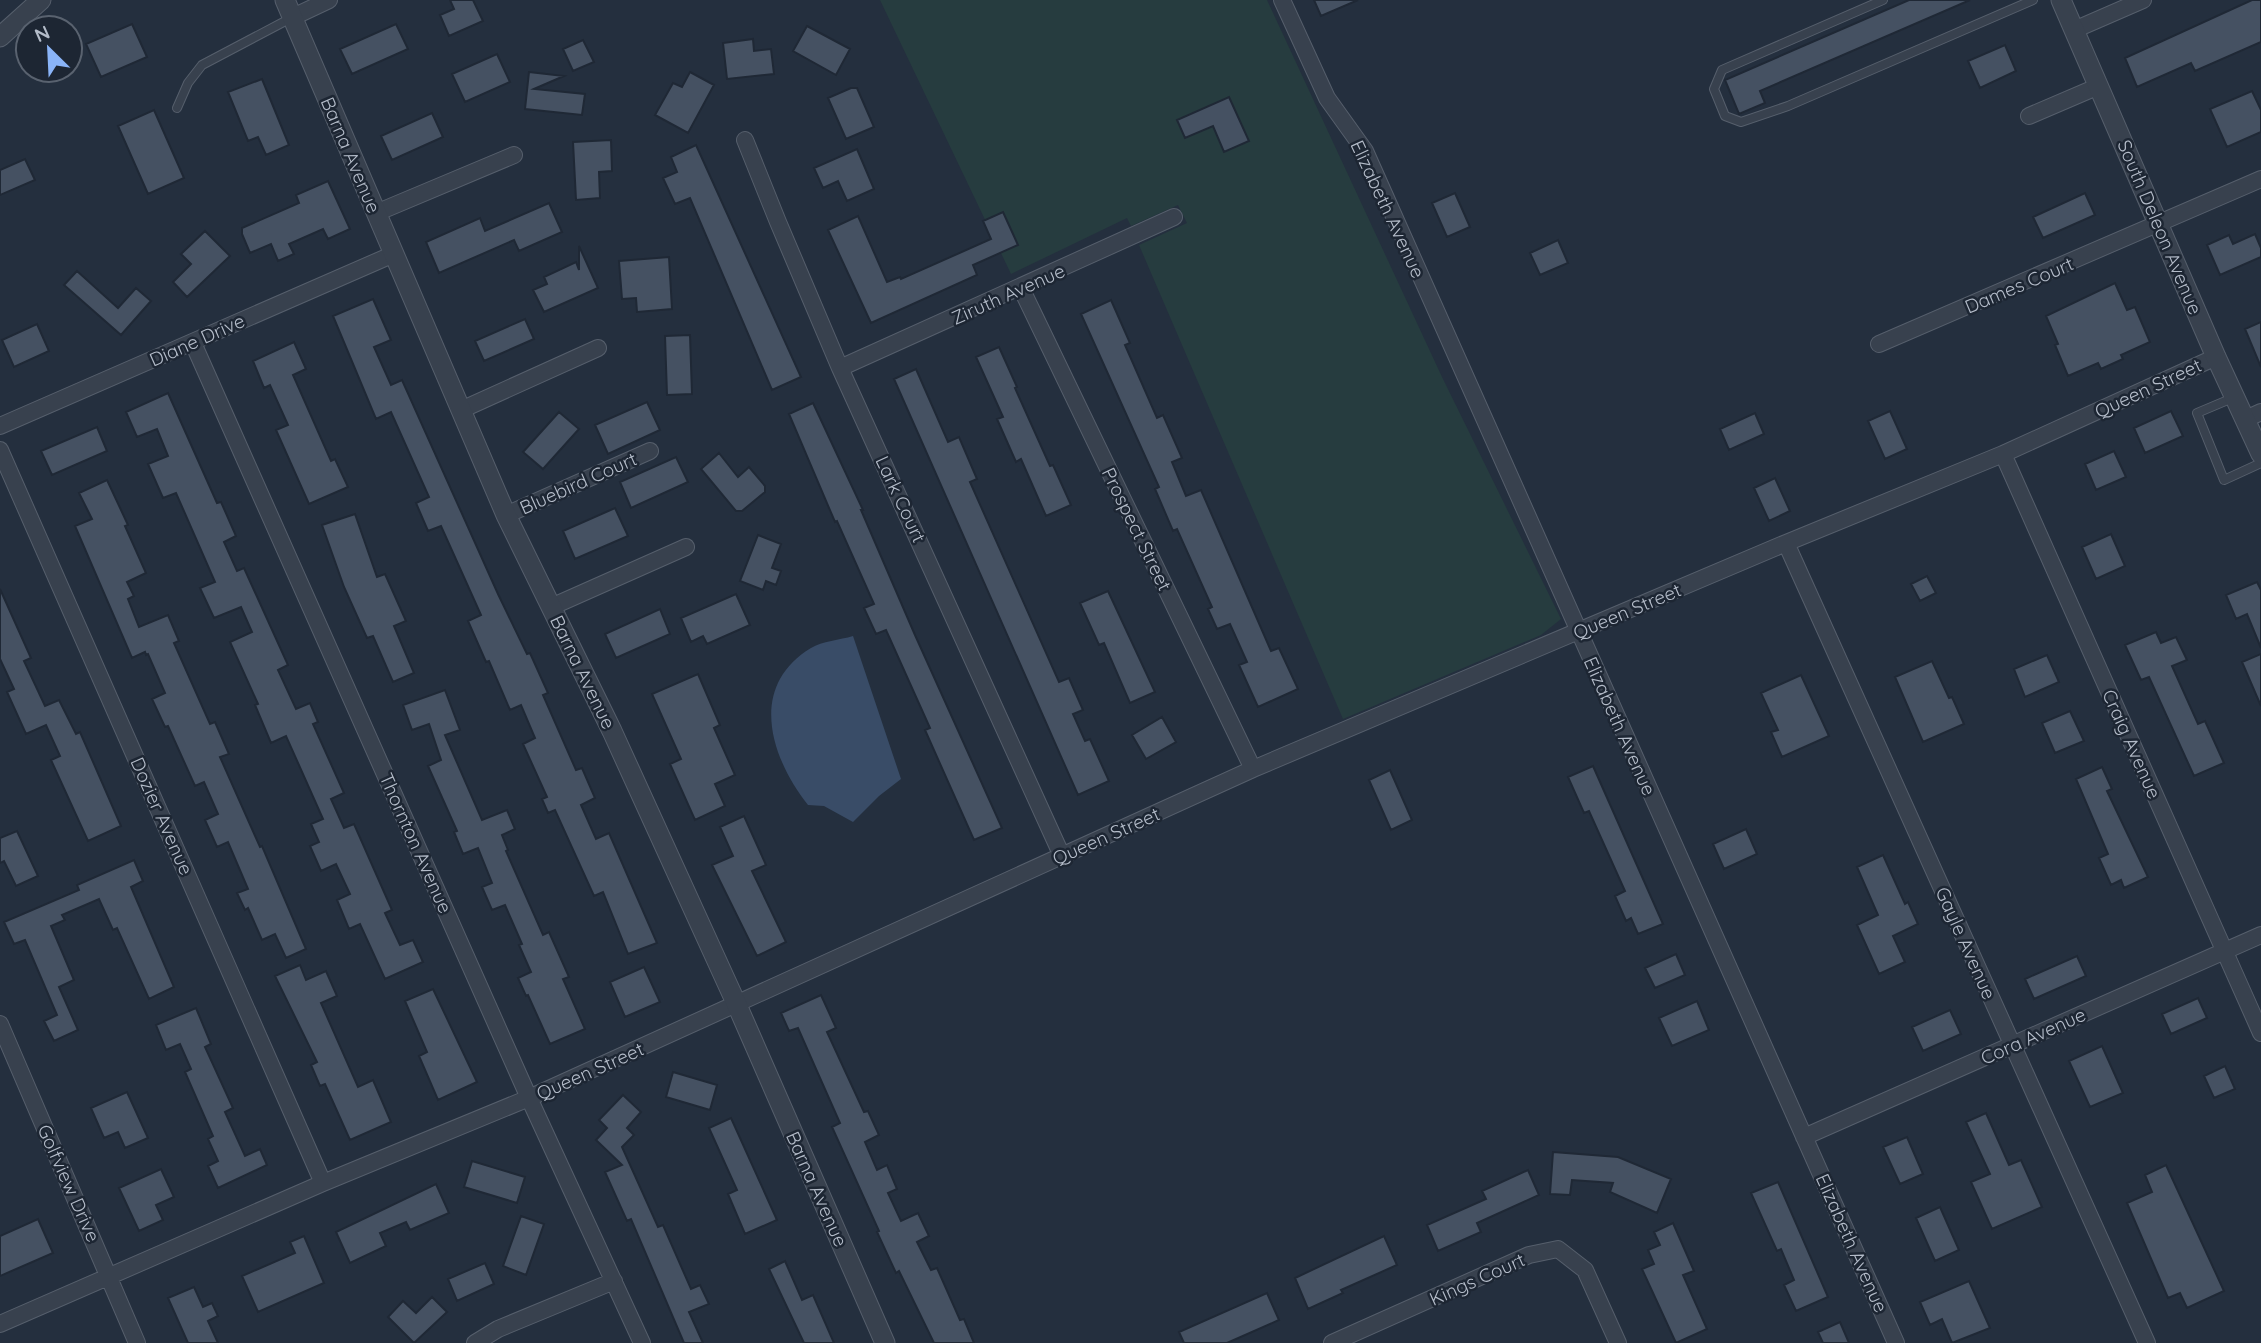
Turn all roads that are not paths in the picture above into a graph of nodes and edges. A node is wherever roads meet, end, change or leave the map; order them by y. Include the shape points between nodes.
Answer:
1 (41, 0) edge
2 (329, 0) edge
3 (1282, 0) edge
4 (1883, 0) edge
5 (2033, 0) edge
6 (2061, 0) edge
7 (2143, 0) edge
8 (289, 8) edge
9 (2074, 30) junction
10 (0, 37) edge
11 (2099, 86) junction
12 (177, 108) dead end
13 (2029, 116) dead end
14 (745, 140) dead end
15 (514, 155) dead end
16 (2261, 179) edge
17 (376, 214) junction
18 (1174, 217) dead end
19 (2158, 225) junction
20 (394, 254) junction
21 (1021, 288) junction
22 (193, 342) junction
23 (1879, 345) dead end
24 (598, 348) dead end
25 (2216, 357) junction
26 (840, 368) junction
27 (2235, 397) junction
28 (461, 410) junction
29 (2253, 416) edge
30 (0, 426) edge
31 (0, 450) edge
32 (650, 450) dead end
33 (2003, 454) junction
34 (2261, 454) edge
35 (2261, 463) edge
36 (506, 515) junction
37 (1786, 543) junction
38 (686, 547) dead end
39 (551, 607) junction
40 (1578, 632) junction
41 (1252, 769) junction
42 (1062, 856) junction
43 (2261, 935) edge
44 (2225, 951) junction
45 (737, 1005) junction
46 (0, 1024) edge
47 (2261, 1033) edge
48 (2012, 1045) junction
49 (529, 1098) junction
50 (1804, 1136) junction
51 (323, 1183) junction
52 (110, 1277) junction
53 (614, 1281) junction
54 (0, 1324) edge
55 (137, 1343) edge
56 (475, 1343) edge
57 (642, 1343) edge
58 (885, 1343) edge
59 (1332, 1343) edge
60 (1618, 1343) edge
61 (1896, 1343) edge
62 (2147, 1343) edge

1 - 10 street
2 - 8 street
3 - 40 street, Elizabeth Avenue via 1327,98 1365,151
4 - 5 lane via 1722,70 1714,89 1725,116 1741,122 1788,106
6 - 9 street, South Deleon Avenue
7 - 9 street
8 - 12 lane via 202,65
8 - 17 street, Barna Avenue
9 - 11 street, South Deleon Avenue
11 - 13 street
11 - 19 street, South Deleon Avenue
14 - 26 street, Lark Court
15 - 17 street
16 - 19 street, Dames Court
17 - 20 street, Barna Avenue
18 - 21 street, Ziruth Avenue
19 - 23 street, Dames Court
19 - 25 street, South Deleon Avenue
20 - 22 street, Diane Drive
20 - 28 street, Barna Avenue
21 - 26 street, Ziruth Avenue
21 - 41 street, Prospect Street
22 - 30 street, Diane Drive
22 - 49 street, Thornton Avenue
24 - 28 street
25 - 27 street, South Deleon Avenue
25 - 33 street, Queen Street
26 - 42 street, Lark Court
27 - 29 street, South Deleon Avenue
27 - 35 lane via 2196,413 2224,480
28 - 36 street, Barna Avenue
29 - 34 street, South Deleon Avenue
31 - 51 street, Dozier Avenue
32 - 36 street, Bluebird Court
33 - 37 street, Queen Street
33 - 44 street, Craig Avenue
36 - 39 street, Barna Avenue
37 - 40 street, Queen Street
37 - 48 street, Gayle Avenue
38 - 39 street
39 - 45 street, Barna Avenue
40 - 41 street, Queen Street
40 - 50 street, Elizabeth Avenue
41 - 42 street, Queen Street
42 - 45 street, Queen Street
43 - 44 street, Cora Avenue
44 - 47 street, Craig Avenue
44 - 48 street, Cora Avenue
45 - 49 street, Queen Street
45 - 58 street, Barna Avenue
46 - 52 street, Golfview Drive
48 - 50 street, Cora Avenue
48 - 62 street, Gayle Avenue
49 - 51 street, Queen Street
49 - 53 street, Thornton Avenue
50 - 61 street, Elizabeth Avenue
51 - 52 street, Queen Street
52 - 54 street, Queen Street
52 - 55 street, Golfview Drive
53 - 56 street
53 - 57 street, Thornton Avenue
59 - 60 street, Kings Court via 1529,1255 1558,1249 1585,1270

